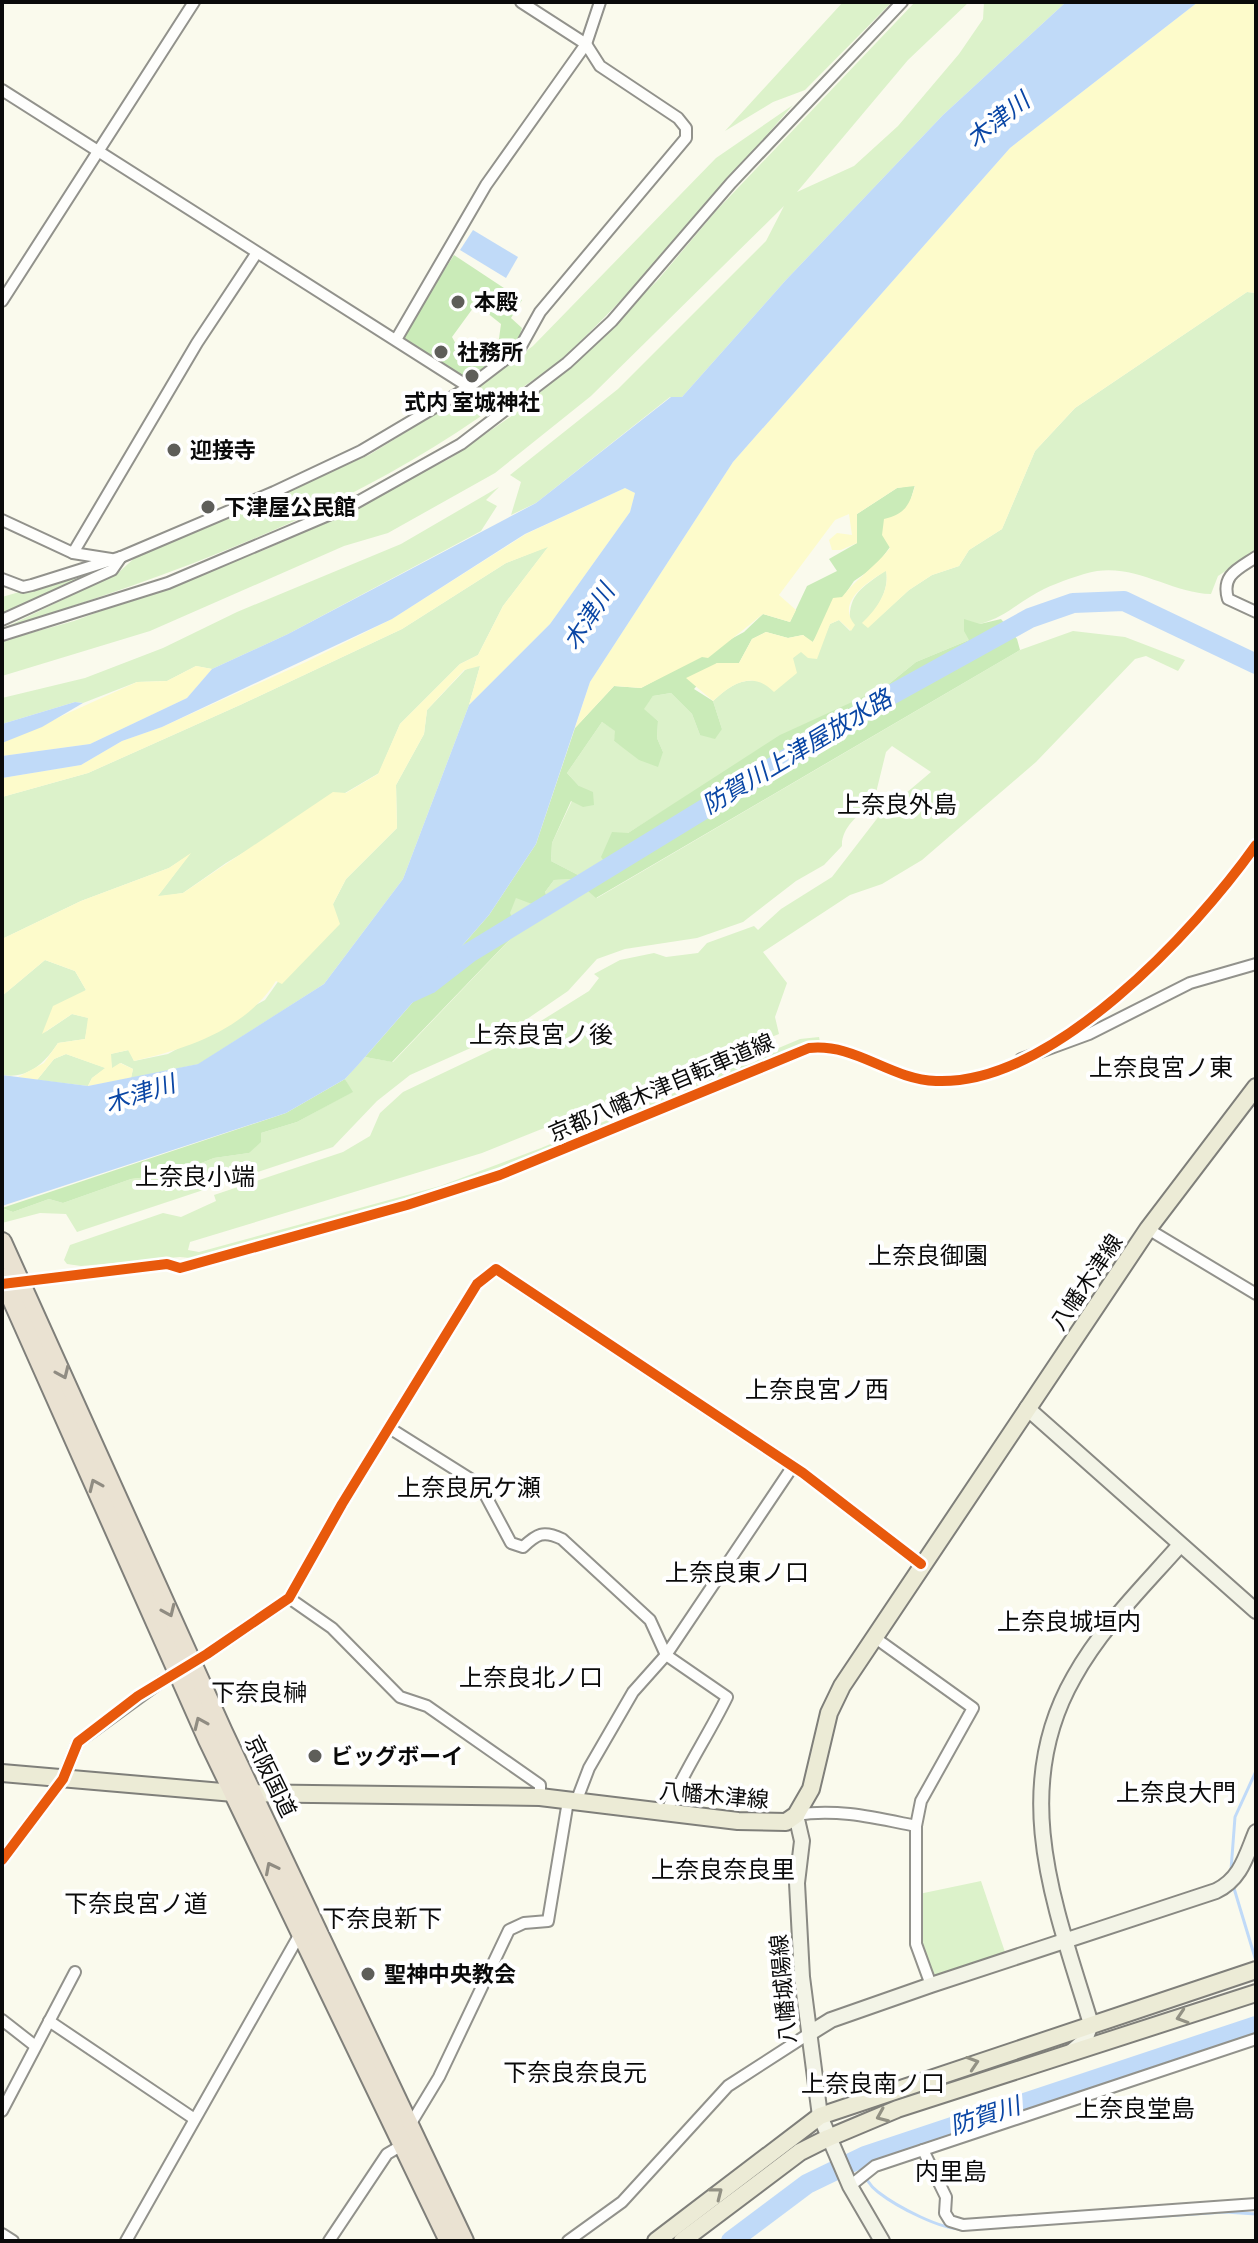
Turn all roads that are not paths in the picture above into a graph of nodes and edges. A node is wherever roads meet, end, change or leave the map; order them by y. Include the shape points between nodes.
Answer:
1 (521, 2) edge
2 (613, 2) edge
3 (902, 2) edge
4 (189, 3) edge
5 (599, 5) edge
6 (586, 44) junction
7 (2, 90) edge
8 (98, 152) junction
9 (256, 254) junction
10 (2, 301) edge
11 (397, 338) junction
12 (469, 387) junction
13 (2, 520) edge
14 (73, 553) junction
15 (1256, 557) edge
16 (117, 558) junction
17 (2, 579) edge
18 (1256, 612) edge
19 (2, 620) edge
20 (2, 635) edge
21 (1256, 964) edge
22 (1021, 1059) dead end
23 (1256, 1087) edge
24 (1148, 1229) junction
25 (2, 1242) edge
26 (2, 1277) edge
27 (1256, 1294) edge
28 (23, 1304) junction
29 (1027, 1408) junction
30 (391, 1429) junction
31 (793, 1466) junction
32 (1180, 1545) junction
33 (921, 1564) junction
34 (289, 1598) junction
35 (1256, 1611) edge
36 (874, 1637) junction
37 (207, 1654) dead end
38 (666, 1655) junction
39 (162, 1681) dead end
40 (2, 1773) edge
41 (63, 1779) junction
42 (234, 1793) junction
43 (254, 1793) junction
44 (540, 1797) junction
45 (572, 1802) junction
46 (666, 1813) junction
47 (796, 1815) junction
48 (916, 1826) junction
49 (1256, 1832) edge
50 (2, 1860) edge
51 (302, 1930) junction
52 (1066, 1942) junction
53 (1256, 1970) edge
54 (75, 1972) dead end
55 (931, 1985) junction
56 (1256, 1993) edge
57 (2, 2020) edge
58 (49, 2021) junction
59 (1091, 2024) junction
60 (810, 2033) junction
61 (1256, 2039) edge
62 (34, 2045) junction
63 (1067, 2054) junction
64 (2, 2111) edge
65 (820, 2116) junction
66 (193, 2118) junction
67 (410, 2125) junction
68 (404, 2144) junction
69 (831, 2146) junction
70 (923, 2150) junction
71 (850, 2186) junction
72 (1256, 2204) edge
73 (2, 2234) edge
74 (13, 2241) edge
75 (126, 2241) edge
76 (329, 2241) edge
77 (449, 2241) edge
78 (464, 2241) edge
79 (568, 2241) edge
80 (656, 2241) edge
81 (682, 2241) edge
82 (882, 2241) edge

1 - 6 street
2 - 5 street
3 - 20 street via 731,183 612,321 567,363 461,444 352,505 168,583
4 - 8 street
5 - 6 street
6 - 11 street via 486,185
6 - 12 street via 600,66 678,118 686,138 548,302 520,348
7 - 8 street
8 - 9 street
8 - 10 street
9 - 11 street
9 - 14 street
11 - 12 street
12 - 16 street via 361,451 182,534
13 - 14 street
14 - 16 street
15 - 18 street via 1229,575 1224,586 1228,599
16 - 17 street via 23,587
16 - 19 street via 112,570
21 - 22 street via 1190,983 1089,1034
23 - 24 main road, 八幡木津線
24 - 27 street
24 - 29 main road, 八幡木津線
25 - 28 highway, 京阪国道
26 - 28 highway, 京阪国道
42 -> 28 highway, 京阪国道
28 -> 43 highway, 京阪国道
29 - 32 street
29 - 33 main road, 八幡木津線
30 - 31 street via 477,1284 496,1269
30 - 34 street
30 - 38 street via 480,1485 511,1543 523,1547 538,1534 549,1533 562,1539 650,1620
31 - 33 street
31 - 38 street
32 - 35 street
32 - 52 street via 1100,1637 1072,1679 1058,1715 1043,1781 1042,1853
33 - 36 main road, 八幡木津線
34 - 37 street
34 - 44 street via 332,1628 400,1697 427,1706 540,1785
36 - 47 main road, 八幡木津線 via 829,1713 811,1789
36 - 48 street via 973,1708 921,1801
38 - 45 street via 633,1692
38 - 46 street via 727,1697
39 - 41 street via 78,1742
40 - 41 main road, 八幡木津線
41 - 42 main road, 八幡木津線
41 - 50 street
42 - 43 main road, 八幡木津線
51 -> 42 highway, 京阪国道
43 - 44 main road, 八幡木津線
43 - 67 highway, 京阪国道
44 - 45 main road, 八幡木津線
45 - 46 main road, 八幡木津線
45 - 67 street via 548,1921 509,1930 439,2077
46 - 47 main road, 八幡木津線 via 768,1823
47 - 48 street via 856,1815
47 - 60 street, 八幡城陽線 via 802,1841 797,1883
48 - 55 street via 916,1944
49 - 52 street via 1231,1883
51 - 66 street
51 - 68 highway, 京阪国道
52 - 55 street
52 - 59 street
53 - 59 main road
54 - 58 street
55 - 60 street via 831,2020
56 -> 63 main road
57 - 62 street
58 - 62 street
58 - 66 street
59 - 63 street via 1085,2040
65 -> 59 main road
60 - 65 street, 八幡城陽線
60 - 79 street via 728,2086 622,2202
61 - 70 street
62 - 64 street
63 -> 69 main road via 897,2109
65 - 69 street, 八幡城陽線
80 -> 65 main road
66 - 75 street
67 - 78 highway, 京阪国道
68 - 76 street via 387,2154
68 - 77 highway, 京阪国道
69 - 71 street, 八幡城陽線
69 - 81 main road via 800,2152
70 - 71 street via 875,2166
70 - 72 street via 946,2197 945,2213 963,2225
71 - 82 street, 八幡城陽線
73 - 74 street

